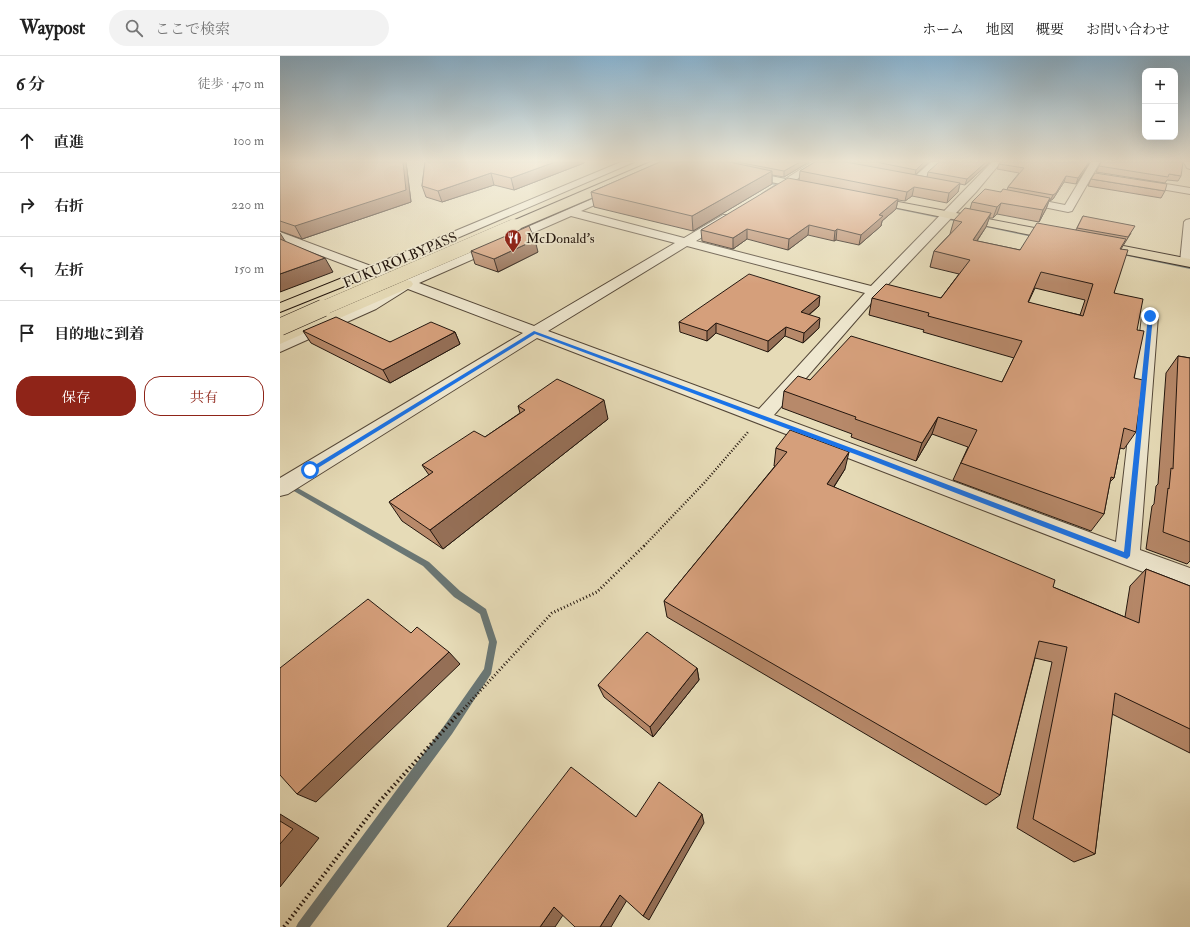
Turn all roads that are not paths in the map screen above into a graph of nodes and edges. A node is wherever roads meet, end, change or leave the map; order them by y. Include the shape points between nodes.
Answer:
1 (533, 203) edge
2 (544, 203) edge
3 (569, 203) edge
4 (592, 203) edge
5 (900, 203) edge
6 (960, 203) edge
7 (1037, 203) edge
8 (1073, 203) edge
9 (739, 210) edge
10 (572, 212) junction
11 (950, 213) junction
12 (1190, 222) edge
13 (280, 236) edge
14 (1072, 237) edge
15 (1087, 240) edge
16 (686, 241) junction
17 (1189, 260) edge
18 (372, 270) junction
19 (406, 284) junction
20 (874, 291) junction
21 (280, 308) edge
22 (280, 314) edge
23 (1150, 316) dead end
24 (280, 327) edge
25 (534, 332) junction
26 (280, 339) edge
27 (280, 347) edge
28 (761, 418) junction
29 (280, 488) edge
30 (1127, 556) junction
31 (1190, 579) edge

1 - 18 street
2 - 22 main road, FUKUROI BYPASS
3 - 24 main road, FUKUROI BYPASS, bridge
4 - 10 street
5 - 11 main road
6 - 11 street
7 - 8 street via 1068,209
9 - 16 street
10 - 16 street
10 - 19 street
11 - 14 main road
11 - 20 street
12 - 17 street
13 - 18 street
15 - 17 main road
16 - 20 street
16 - 25 street
18 - 19 street
18 - 21 main road
19 - 25 street
19 - 26 main road
19 - 27 street via 371,306
20 - 28 street
23 - 30 street
25 - 28 street
25 - 29 street
28 - 30 street
30 - 31 street

